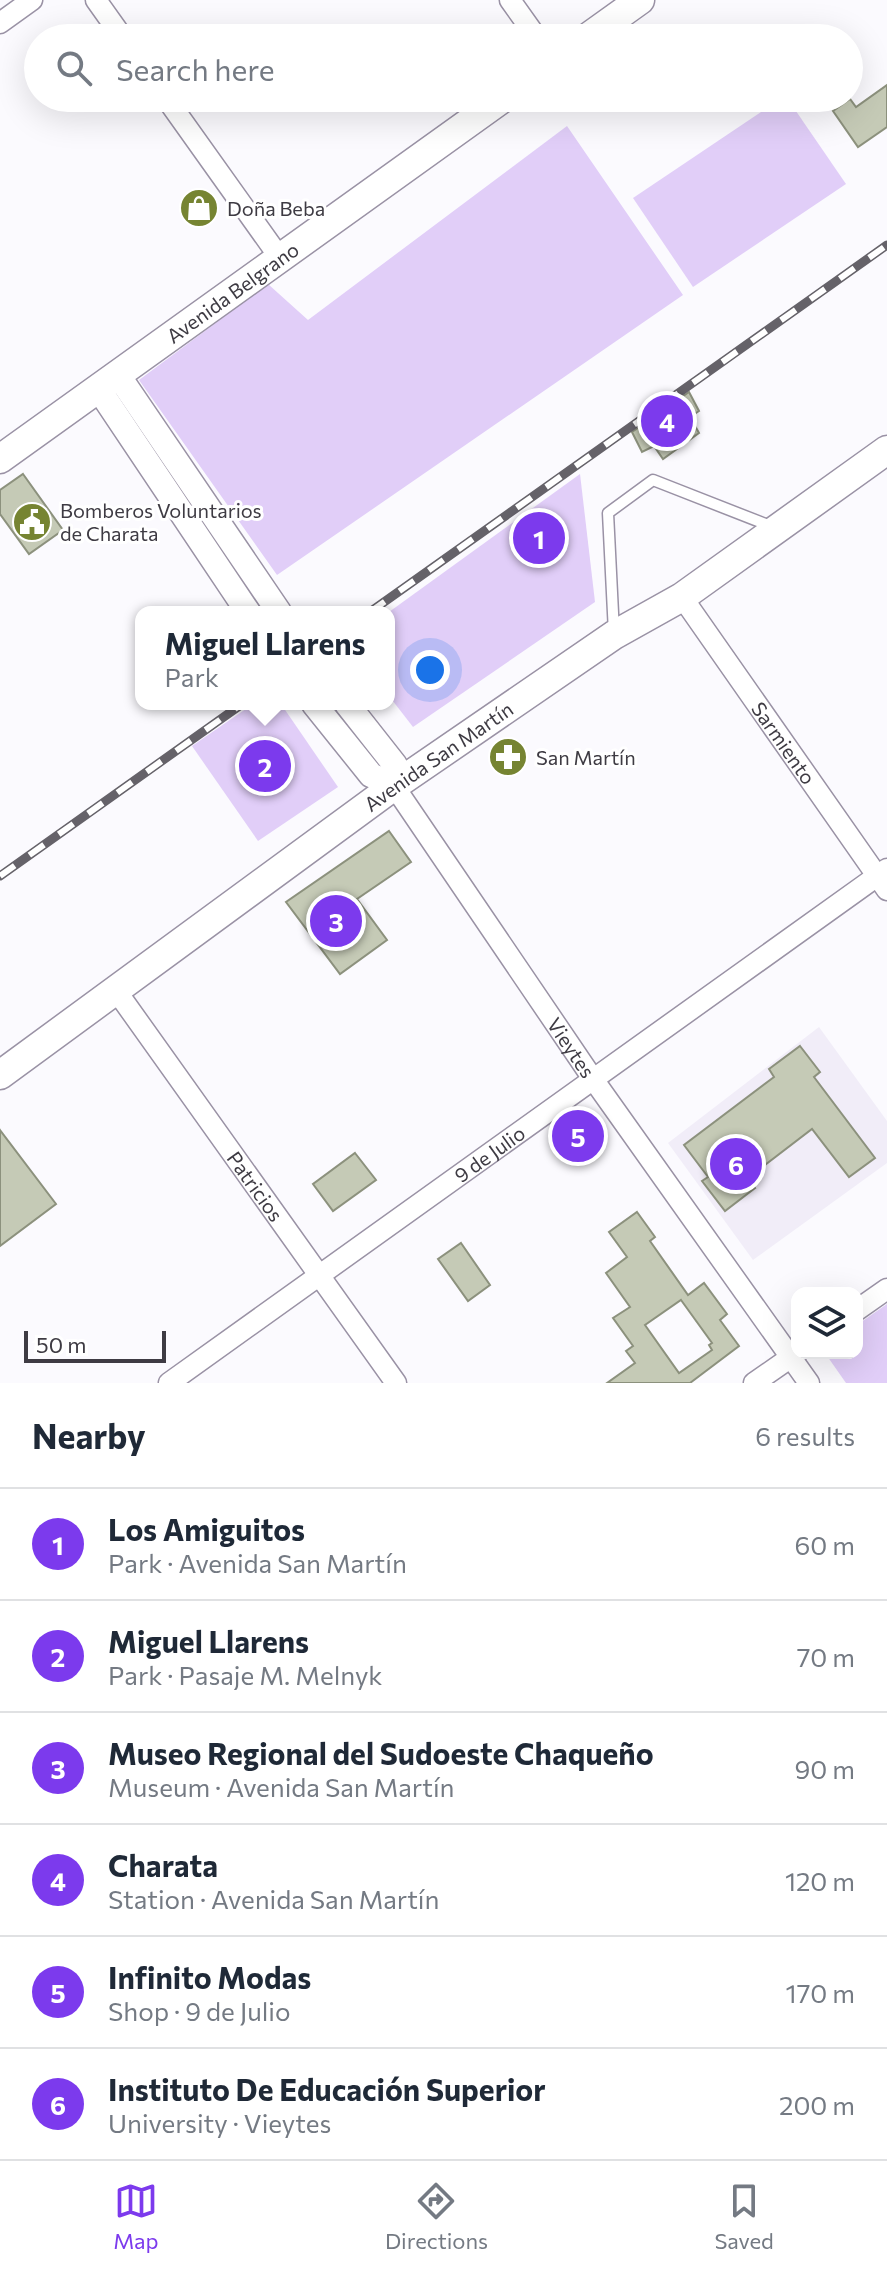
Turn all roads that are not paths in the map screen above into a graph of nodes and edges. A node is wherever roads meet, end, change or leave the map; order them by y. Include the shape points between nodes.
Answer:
1 (32, 0) edge
2 (96, 0) edge
3 (510, 0) edge
4 (640, 0) edge
5 (0, 23) edge
6 (113, 24) edge
7 (527, 24) edge
8 (607, 24) edge
9 (176, 112) edge
10 (483, 112) edge
11 (280, 258) junction
12 (108, 382) junction
13 (887, 450) edge
14 (0, 459) edge
15 (776, 528) junction
16 (682, 597) junction
17 (244, 606) edge
18 (275, 606) edge
19 (614, 635) junction
20 (319, 710) edge
21 (352, 710) edge
22 (394, 786) junction
23 (884, 878) edge
24 (115, 989) junction
25 (0, 1075) edge
26 (593, 1079) junction
27 (319, 1276) junction
28 (887, 1289) edge
29 (863, 1306) edge
30 (791, 1351) edge
31 (791, 1357) edge
32 (796, 1359) edge
33 (169, 1383) edge
34 (396, 1383) edge
35 (754, 1383) edge
36 (809, 1383) edge

1 - 5 street
2 - 6 street
3 - 7 street
4 - 8 main road
9 - 11 street
10 - 11 main road, Avenida Belgrano
11 - 12 main road, Avenida Belgrano
12 - 14 main road, Avenida Belgrano
12 - 17 street
12 - 18 street
13 - 15 main road, Avenida San Martín
15 - 16 main road, Avenida San Martín
15 - 19 lane via 653,480 608,513
16 - 19 main road, Avenida San Martín
16 - 23 street, Sarmiento
19 - 22 main road, Avenida San Martín
20 - 22 street via 371,775
21 - 22 street via 395,765
22 - 24 main road, Avenida San Martín
22 - 26 street, Vieytes
23 - 26 street, 9 de Julio
24 - 25 main road, Avenida San Martín
24 - 27 street, Patricios
26 - 27 street, 9 de Julio
26 - 30 street, Vieytes
27 - 33 street, 9 de Julio
27 - 34 street, Patricios
28 - 29 street
31 - 35 street
32 - 36 street, Vieytes

